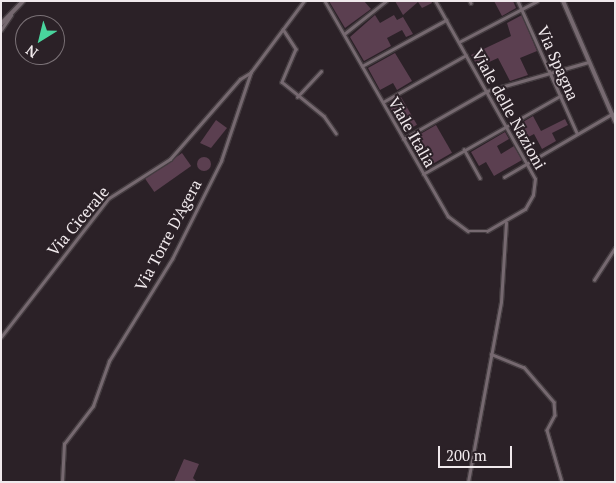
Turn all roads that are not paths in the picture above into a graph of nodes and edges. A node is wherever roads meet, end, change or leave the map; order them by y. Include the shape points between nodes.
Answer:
1 (23, 1) edge
2 (304, 1) edge
3 (325, 1) edge
4 (386, 1) edge
5 (436, 1) edge
6 (518, 1) edge
7 (537, 1) edge
8 (564, 1) edge
9 (382, 3) edge
10 (522, 9) junction
11 (11, 14) junction
12 (446, 20) junction
13 (1, 24) edge
14 (283, 29) junction
15 (1, 30) edge
16 (344, 34) junction
17 (459, 42) junction
18 (466, 55) junction
19 (590, 62) junction
20 (362, 66) junction
21 (321, 71) dead end
22 (251, 72) junction
23 (550, 73) junction
24 (488, 91) junction
25 (297, 96) junction
26 (560, 96) junction
27 (383, 102) junction
28 (612, 114) junction
29 (615, 121) edge
30 (507, 125) junction
31 (336, 133) dead end
32 (577, 134) junction
33 (403, 139) junction
34 (464, 149) junction
35 (529, 162) junction
36 (423, 174) junction
37 (504, 177) dead end
38 (480, 178) dead end
39 (506, 223) junction
40 (615, 248) edge
41 (594, 280) dead end
42 (1, 336) edge
43 (491, 354) junction
44 (467, 481) edge
45 (62, 482) edge
46 (562, 482) edge

1 - 11 street
2 - 14 street, Via Torre D'Agera
3 - 16 street, Viale Italia
4 - 9 street
5 - 12 street, Viale delle Nazioni
6 - 10 street, Via Spagna
7 - 10 street
8 - 19 street
9 - 16 street
10 - 17 street
10 - 23 street, Via Spagna
11 - 13 street
11 - 15 street
12 - 17 street, Viale delle Nazioni
12 - 20 street
14 - 22 street, Via Torre D'Agera
14 - 25 street via 296,49 281,79
16 - 20 street, Viale Italia
17 - 18 street, Viale delle Nazioni
18 - 24 street, Viale delle Nazioni
18 - 27 street
19 - 23 street
19 - 28 street
20 - 27 street, Viale Italia
21 - 25 street
22 - 42 street, Via Cicerale via 240,79 170,159 109,198
22 - 45 street, Via Torre D'Agera via 221,161 172,259 109,361 92,406 64,444
23 - 24 street
23 - 26 street, Via Spagna
24 - 30 street, Viale delle Nazioni
24 - 33 street
25 - 31 street via 324,116
26 - 30 street
26 - 32 street, Via Spagna
27 - 33 street, Viale Italia
28 - 29 street
28 - 32 street
30 - 34 street
30 - 35 street, Viale delle Nazioni
32 - 35 street
33 - 36 street, Viale Italia
34 - 36 street
34 - 38 street
35 - 37 street
35 - 39 street, Viale delle Nazioni via 534,179 532,200
36 - 39 street, Viale Italia via 459,226 479,232
39 - 43 street via 501,302
40 - 41 street
43 - 44 street
43 - 46 street via 524,367 554,402 555,415 547,430

